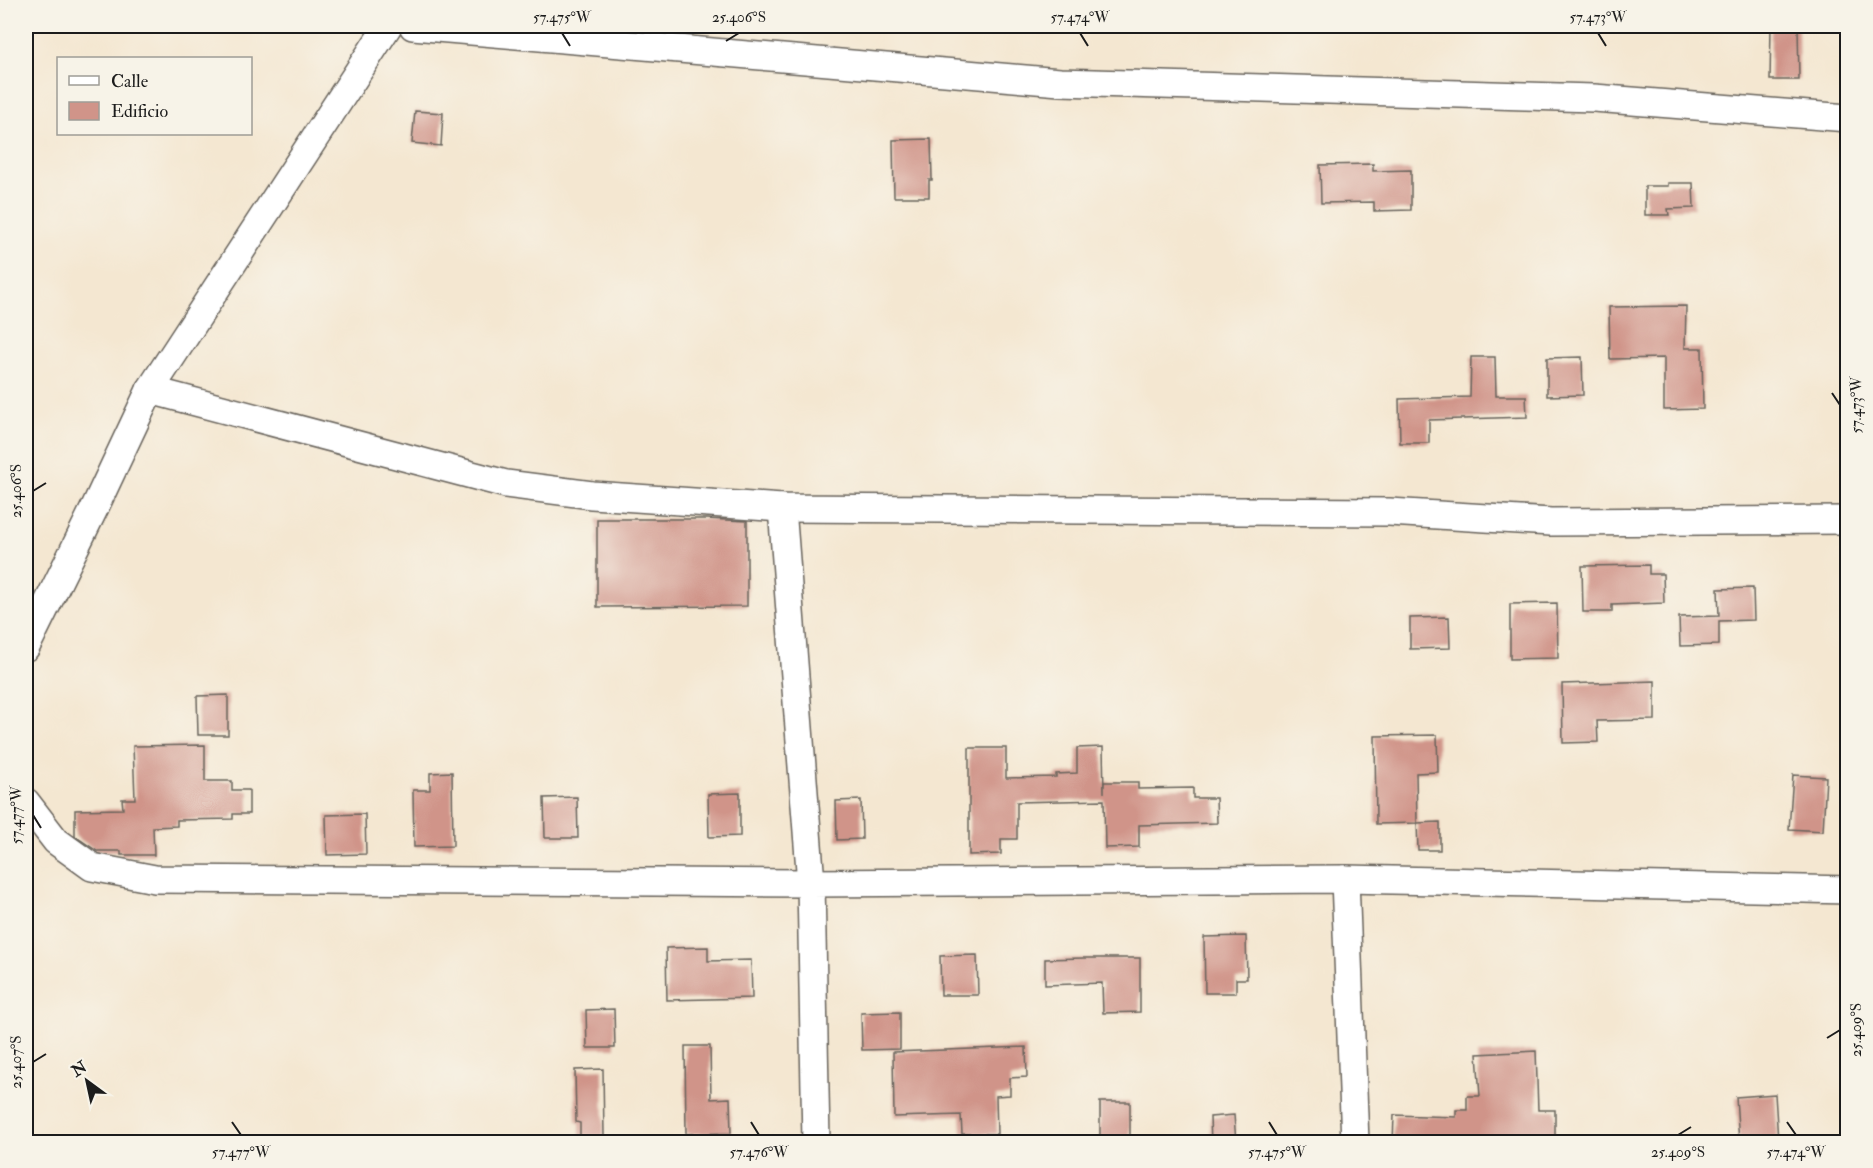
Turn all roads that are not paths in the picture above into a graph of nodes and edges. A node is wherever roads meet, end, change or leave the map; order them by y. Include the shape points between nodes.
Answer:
1 (388, 26) edge
2 (413, 26) edge
3 (1848, 118) edge
4 (150, 390) junction
5 (782, 508) junction
6 (1848, 520) edge
7 (26, 647) edge
8 (26, 802) edge
9 (1345, 879) junction
10 (811, 883) junction
11 (1848, 890) edge
12 (816, 1143) edge
13 (1355, 1143) edge

1 - 4 street
2 - 3 street via 1060,82 1594,98
4 - 5 street via 506,484 592,495
4 - 7 street
5 - 6 street via 1389,512 1551,522
5 - 10 street
8 - 10 street via 56,841 92,867 155,879
9 - 10 street
9 - 11 street
9 - 13 street
10 - 12 street

